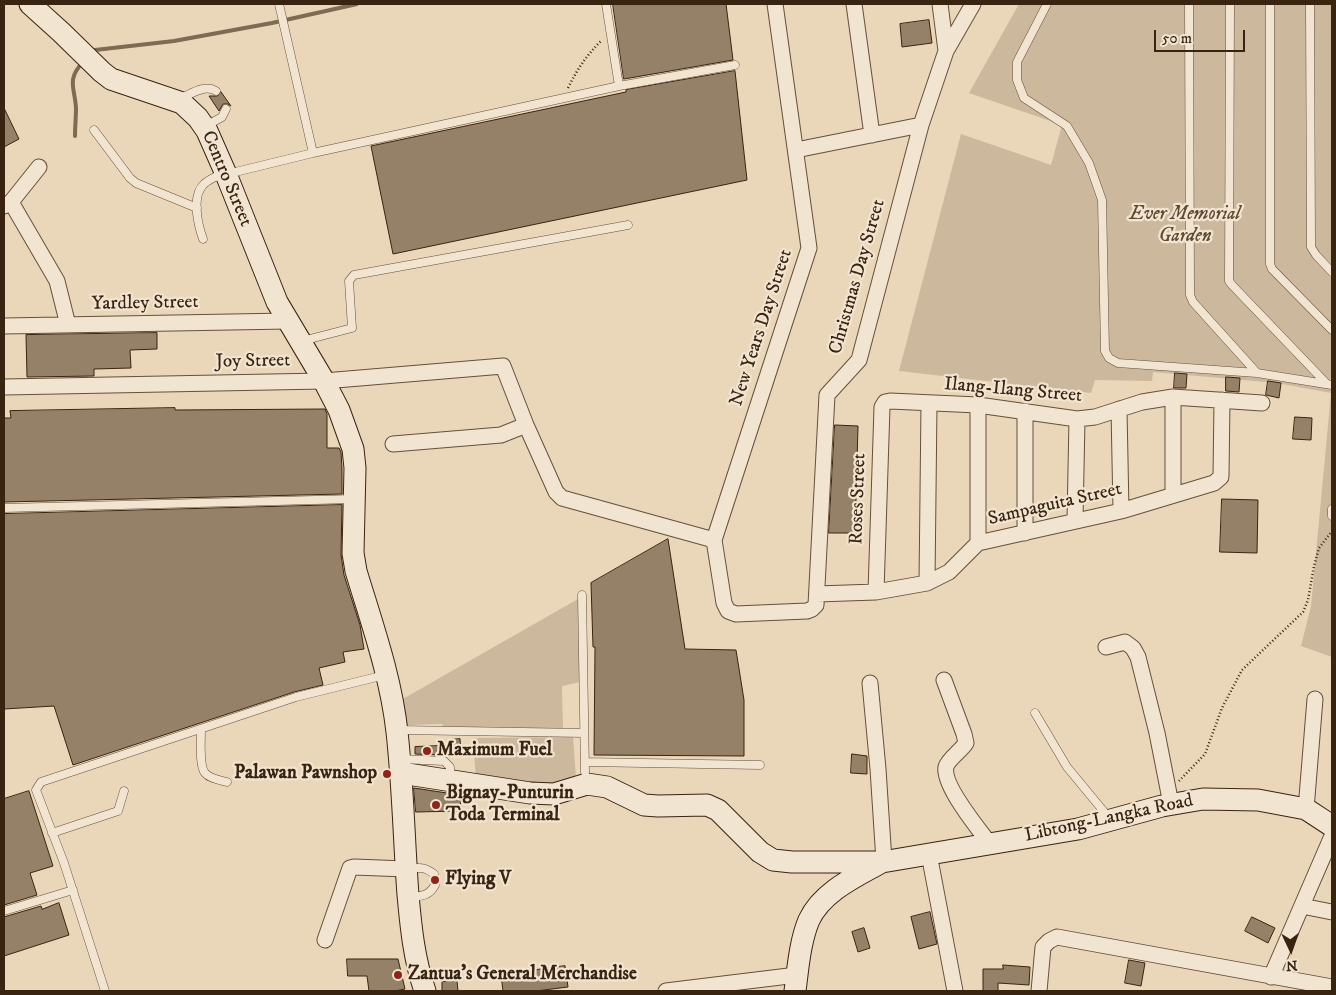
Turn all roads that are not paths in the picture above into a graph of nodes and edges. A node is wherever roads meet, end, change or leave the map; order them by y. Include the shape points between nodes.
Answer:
1 (30, 4) edge
2 (279, 4) edge
3 (606, 4) edge
4 (775, 4) edge
5 (854, 4) edge
6 (940, 4) edge
7 (973, 4) edge
8 (1047, 4) edge
9 (1189, 4) edge
10 (1230, 4) edge
11 (1270, 4) edge
12 (1310, 4) edge
13 (946, 51) junction
14 (735, 65) dead end
15 (619, 86) junction
16 (216, 91) dead end
17 (174, 100) junction
18 (226, 109) dead end
19 (921, 125) junction
20 (204, 127) junction
21 (94, 130) dead end
22 (872, 135) junction
23 (796, 150) junction
24 (313, 152) junction
25 (39, 167) dead end
26 (226, 174) junction
27 (8, 204) edge
28 (197, 208) junction
29 (628, 225) dead end
30 (203, 239) dead end
31 (1332, 272) edge
32 (288, 321) junction
33 (68, 325) junction
34 (4, 326) edge
35 (1332, 330) edge
36 (300, 342) junction
37 (1257, 373) junction
38 (324, 381) junction
39 (1329, 384) edge
40 (4, 387) edge
41 (1173, 397) junction
42 (1222, 400) junction
43 (1262, 403) dead end
44 (929, 404) junction
45 (978, 406) junction
46 (882, 407) joint
47 (1119, 409) junction
48 (1025, 411) junction
49 (1077, 419) junction
50 (526, 425) junction
51 (394, 444) dead end
52 (1173, 494) junction
53 (354, 498) junction
54 (4, 508) edge
55 (1332, 508) edge
56 (1121, 511) junction
57 (1332, 516) edge
58 (1075, 520) junction
59 (1025, 534) junction
60 (714, 540) junction
61 (978, 543) junction
62 (927, 583) junction
63 (876, 592) junction
64 (582, 594) dead end
65 (817, 594) junction
66 (1106, 647) dead end
67 (386, 674) junction
68 (944, 680) dead end
69 (870, 683) dead end
70 (1315, 699) dead end
71 (1035, 713) dead end
72 (201, 730) junction
73 (397, 730) junction
74 (584, 733) junction
75 (585, 762) junction
76 (760, 766) dead end
77 (408, 767) junction
78 (586, 772) dead end
79 (227, 782) dead end
80 (124, 791) dead end
81 (1171, 804) junction
82 (1306, 809) junction
83 (1111, 820) junction
84 (1332, 826) edge
85 (52, 833) junction
86 (1332, 836) edge
87 (990, 844) junction
88 (929, 854) junction
89 (883, 862) junction
90 (406, 869) junction
91 (434, 874) dead end
92 (435, 885) dead end
93 (73, 890) junction
94 (409, 897) junction
95 (1302, 906) junction
96 (4, 911) edge
97 (1332, 912) edge
98 (325, 940) dead end
99 (1271, 977) junction
100 (796, 983) edge
101 (1332, 987) edge
102 (105, 991) edge
103 (425, 991) edge
104 (666, 991) edge
105 (955, 991) edge
106 (1039, 991) edge

1 - 17 main road, Centro Street via 112,79
2 - 24 lane
3 - 15 lane
4 - 23 street, New Years Day Street
5 - 22 street
6 - 13 street
7 - 13 street, Christmas Day Street
8 - 37 lane via 1017,62 1017,80 1024,98 1067,126 1088,163 1102,200 1105,351 1118,363
9 - 37 lane via 1190,295
10 - 39 lane via 1229,281
11 - 35 lane via 1270,264
12 - 31 lane via 1311,247
13 - 19 street, Christmas Day Street
14 - 15 lane
15 - 24 lane
16 - 17 lane via 204,89
17 - 20 main road, Centro Street via 190,109
18 - 20 lane via 222,118
19 - 22 street
19 - 65 street, Christmas Day Street via 859,360 827,395
20 - 26 main road, Centro Street
21 - 28 lane via 136,183
22 - 23 street
23 - 60 street, New Years Day Street via 809,248
24 - 26 lane
25 - 27 street
26 - 28 lane via 203,185
26 - 32 main road, Centro Street via 277,302
27 - 33 street via 57,281
28 - 30 lane
29 - 36 lane via 354,275 349,281 352,328
32 - 33 street, Yardley Street
32 - 36 main road, Centro Street
33 - 34 street, Yardley Street
36 - 38 main road, Centro Street
37 - 39 lane
38 - 40 street, Joy Street
38 - 50 street, Joy Street via 503,366
38 - 53 main road, Centro Street via 339,410 352,449
41 - 42 street, Ilang-Ilang Street
41 - 47 street, Ilang-Ilang Street
41 - 52 street
42 - 43 street, Ilang-Ilang Street
42 - 52 street, Sampaguita Street via 1221,477
44 - 45 street, Ilang-Ilang Street
44 - 46 street, Ilang-Ilang Street via 890,400
44 - 62 street
45 - 48 street, Ilang-Ilang Street
45 - 61 street
46 - 63 street, Roses Street
47 - 49 street, Ilang-Ilang Street
47 - 56 street
48 - 49 street, Ilang-Ilang Street
48 - 59 street
49 - 58 street
50 - 51 street via 501,435
50 - 60 street via 556,492 562,498
52 - 56 street, Sampaguita Street
53 - 54 lane
53 - 67 main road, Centro Street via 356,571
55 - 57 lane
56 - 58 street, Sampaguita Street
58 - 59 street, Sampaguita Street
59 - 61 street, Sampaguita Street
60 - 65 street via 728,611 736,614 807,611 816,605
61 - 62 street, Sampaguita Street via 949,572
62 - 63 street, Sampaguita Street
63 - 65 street, Sampaguita Street
64 - 74 lane
66 - 81 street via 1125,642 1138,657
67 - 72 lane via 296,697
67 - 73 main road, Centro Street
68 - 87 street via 966,743 946,765 948,781
69 - 89 street
70 - 82 street
71 - 83 lane via 1067,767
72 - 79 lane via 205,774
72 - 85 lane via 41,782 36,790
73 - 74 lane
73 - 77 main road, Centro Street
74 - 75 lane
75 - 76 lane
75 - 78 lane
77 - 89 main road via 450,781 530,793 554,794 587,784 607,787 644,805 707,805 718,810 760,852 773,860
77 - 90 main road, Centro Street
80 - 85 lane via 118,811
81 - 82 main road, Libtong-Langka Road via 1202,799 1258,800
81 - 83 main road, Libtong-Langka Road
82 - 84 main road, Libtong-Langka Road
83 - 87 main road, Libtong-Langka Road
85 - 93 lane
86 - 95 street
87 - 88 main road, Libtong-Langka Road
88 - 89 main road, Libtong-Langka Road
88 - 105 street
89 - 100 main road via 847,880 818,905 809,920
90 - 91 lane via 426,868
90 - 94 main road, Centro Street
90 - 98 street via 350,868
92 - 94 lane via 424,896
93 - 96 lane
93 - 102 lane
94 - 103 main road, Centro Street via 414,952
95 - 97 street
95 - 99 street
99 - 101 street
99 - 106 street via 1057,937 1043,947
100 - 104 street

